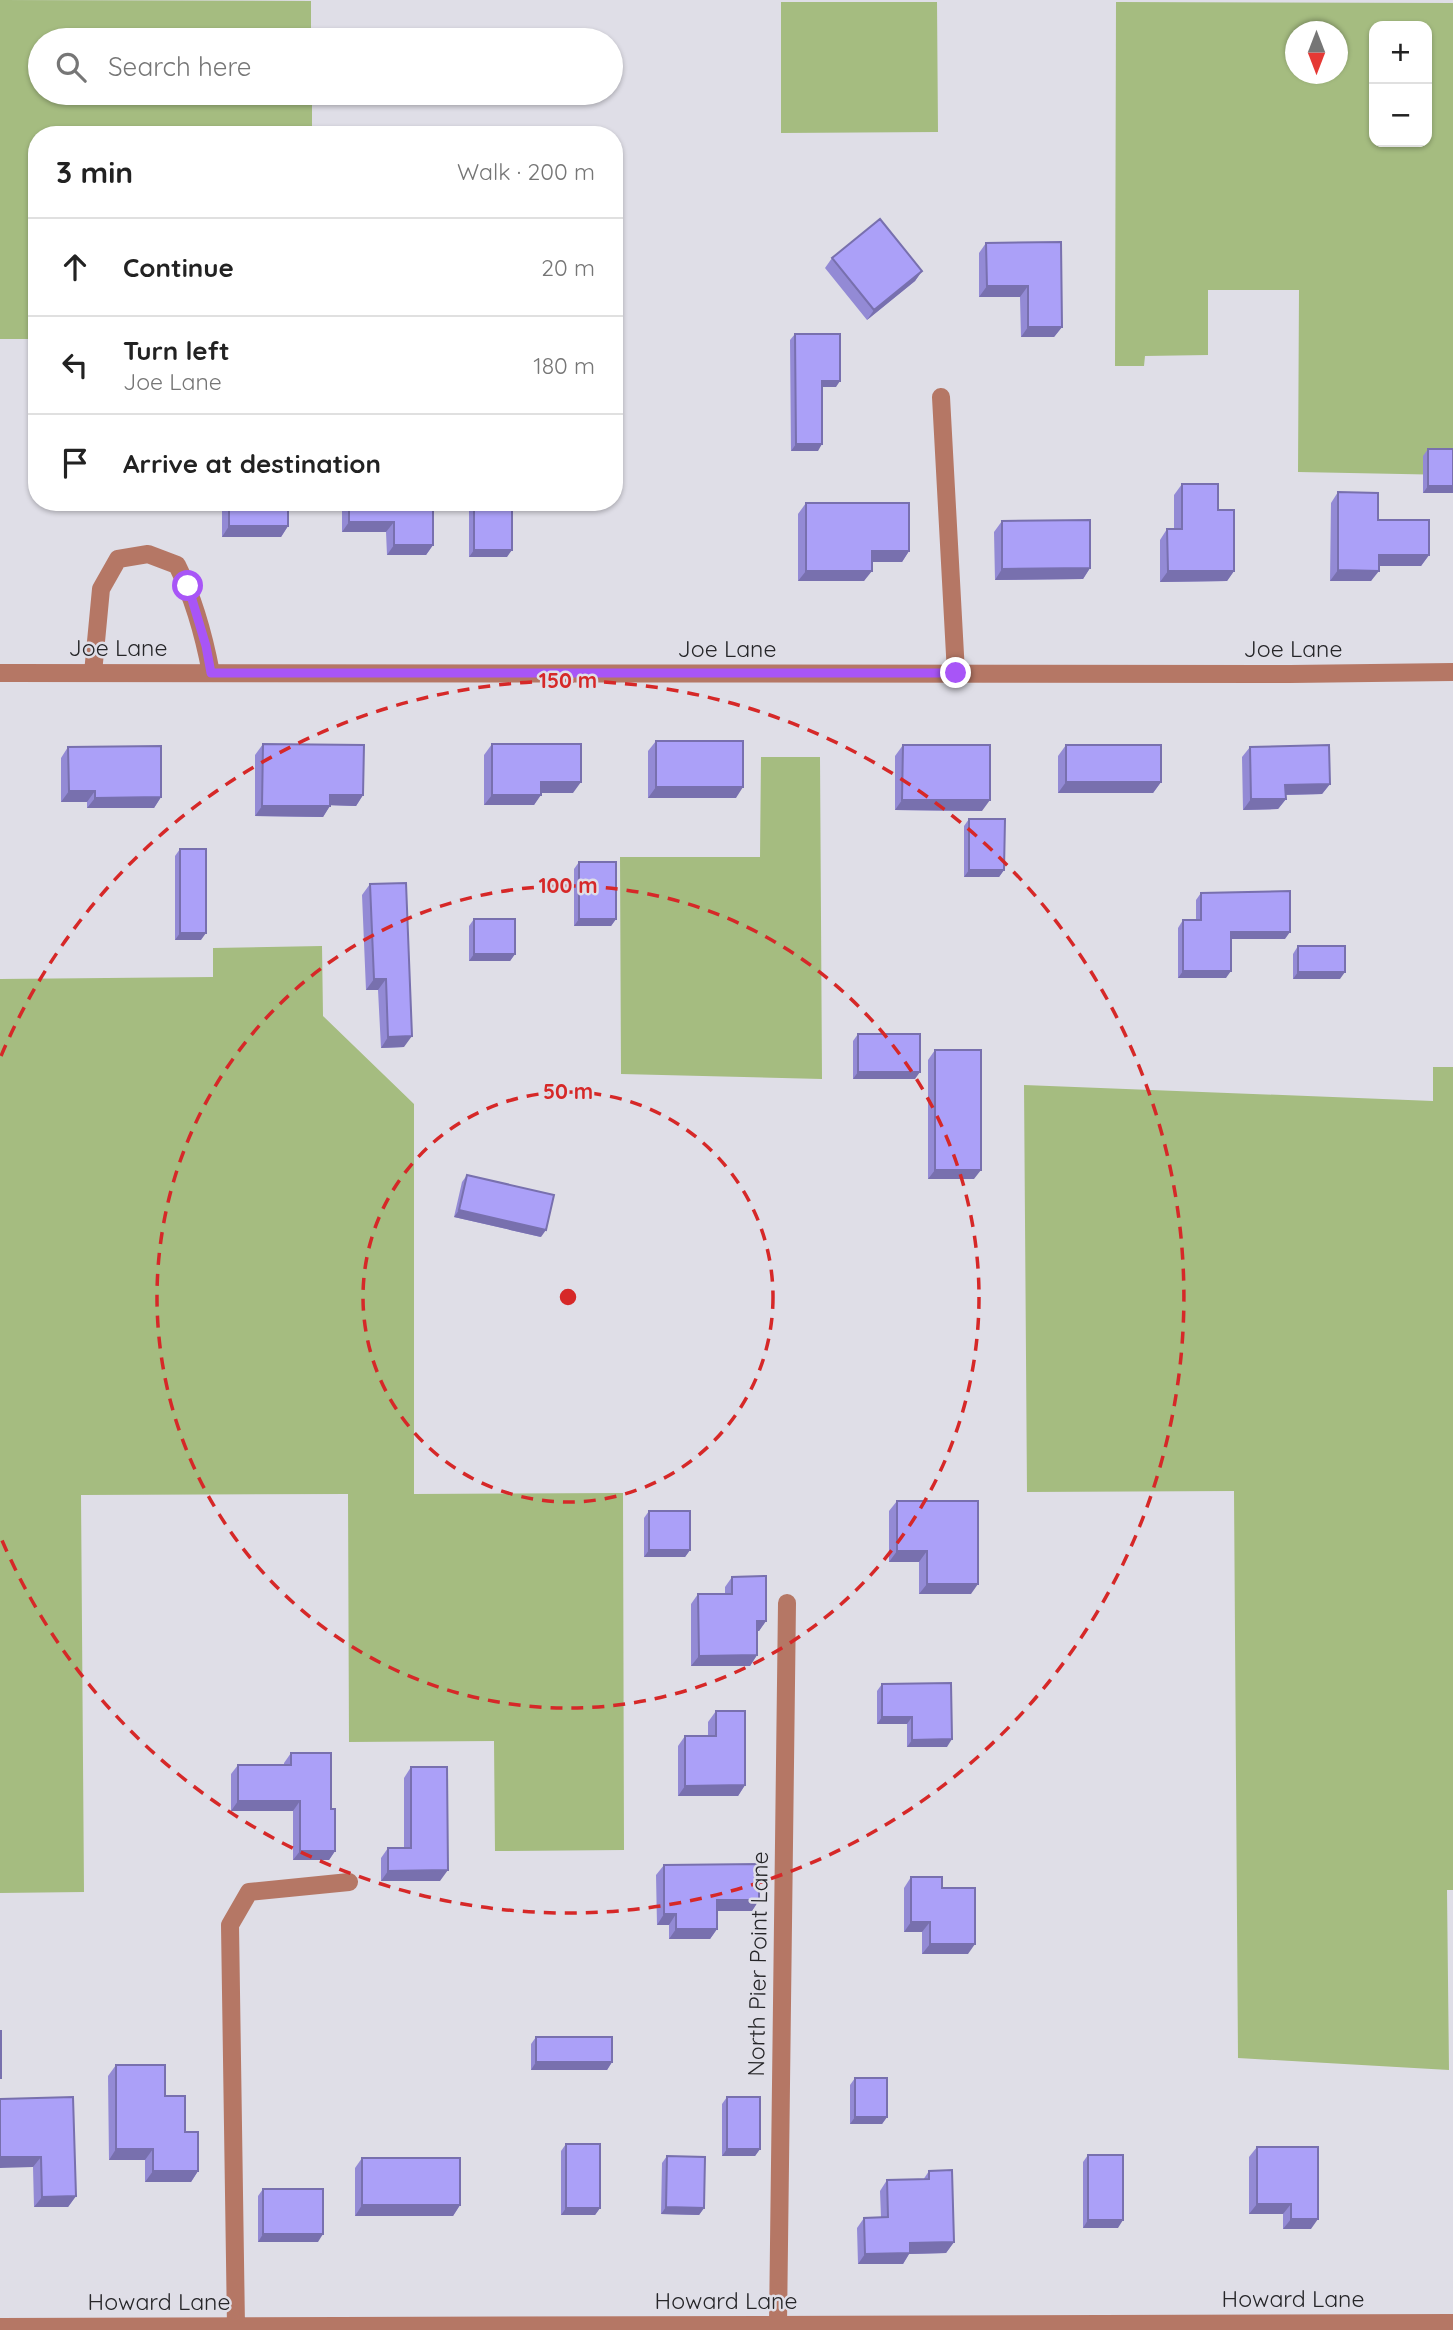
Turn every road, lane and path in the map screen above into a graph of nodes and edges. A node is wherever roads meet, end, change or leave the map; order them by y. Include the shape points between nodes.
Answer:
1 (941, 397) dead end
2 (1453, 672) edge
3 (0, 673) edge
4 (93, 673) junction
5 (211, 673) junction
6 (956, 673) junction
7 (788, 1603) dead end
8 (349, 1882) dead end
9 (1453, 2323) edge
10 (778, 2325) junction
11 (236, 2326) junction
12 (0, 2327) edge
13 (510, 2328) edge
14 (621, 2328) edge
15 (758, 2328) edge

1 - 6 street
2 - 6 street, Joe Lane
3 - 4 street, Joe Lane
4 - 5 street, Joe Lane
4 - 5 street via 102,589 118,559 148,554 177,565 188,586
5 - 6 street, Joe Lane
7 - 10 street, North Pier Point Lane
8 - 11 street via 249,1892 230,1926
9 - 10 street, Howard Lane
10 - 15 street, Howard Lane
11 - 12 street, Howard Lane
11 - 13 street, Howard Lane
13 - 14 street, Howard Lane
14 - 15 street, Howard Lane

